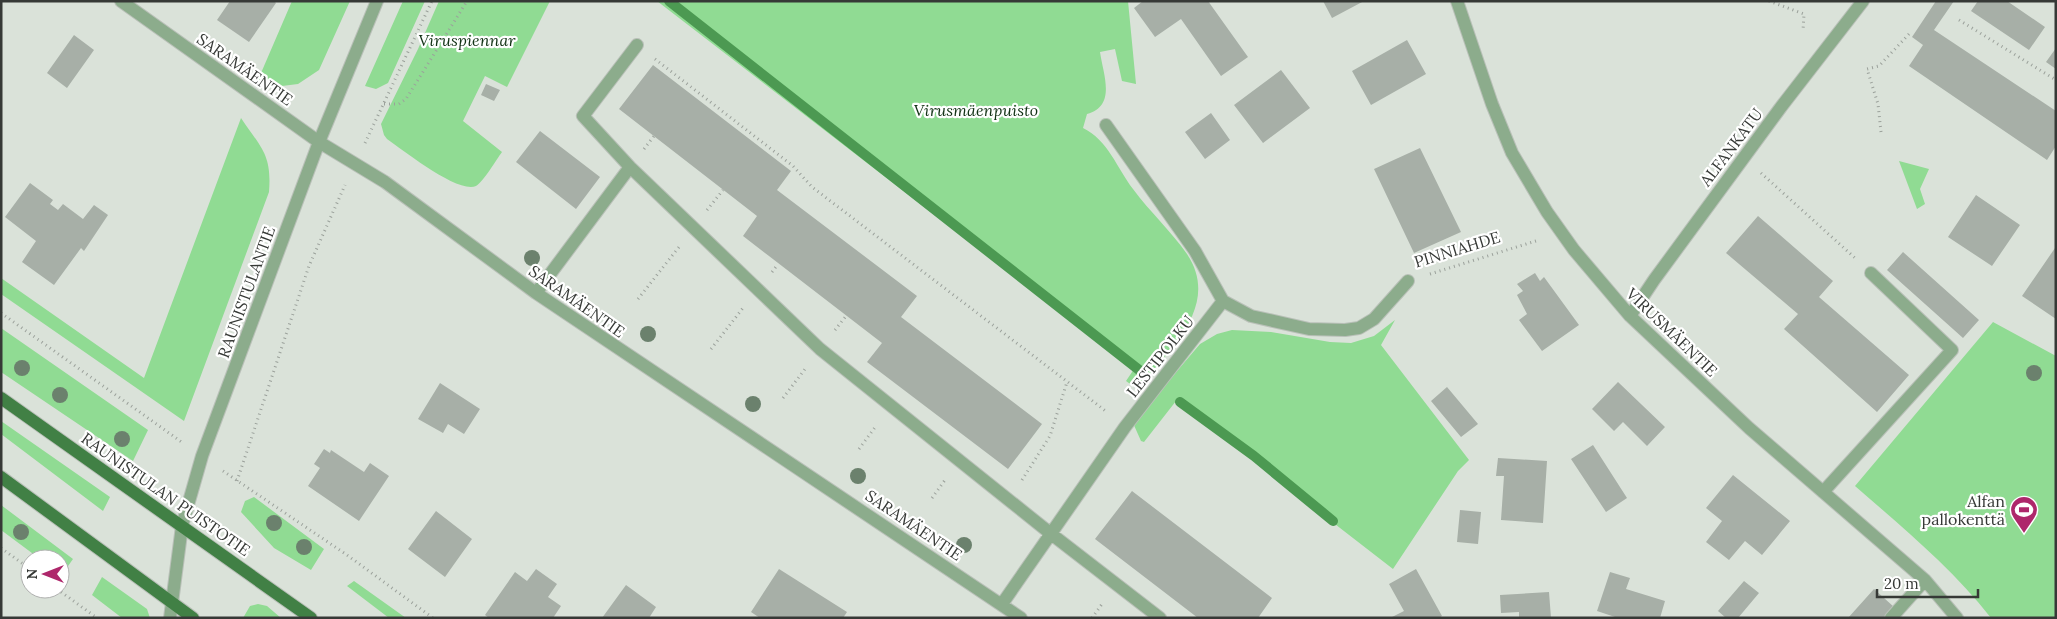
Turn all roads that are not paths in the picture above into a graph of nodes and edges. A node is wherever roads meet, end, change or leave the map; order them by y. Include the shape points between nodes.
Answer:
1 (121, 1) edge
2 (377, 1) edge
3 (1457, 1) edge
4 (1863, 1) edge
5 (637, 44) road end
6 (1106, 126) dead end
7 (319, 142) junction
8 (630, 167) junction
9 (1871, 273) road end
10 (1408, 281) road end
11 (536, 293) junction
12 (1223, 301) junction
13 (1630, 316) junction
14 (1, 398) edge
15 (1, 477) edge
16 (1823, 492) junction
17 (182, 526) junction
18 (1050, 533) junction
19 (1925, 580) junction
20 (171, 602) junction
21 (1002, 604) junction
22 (170, 618) edge
23 (194, 618) edge
24 (311, 618) edge
25 (1021, 618) edge
26 (1160, 618) edge
27 (1891, 618) edge
28 (1957, 618) edge

1 - 7 street, SARAMÄENTIE
2 - 7 street, RAUNISTULANTIE
3 - 13 street, VIRUSMÄENTIE via 1512,153 1574,250
4 - 13 street, ALFANKATU via 1743,158
5 - 8 street via 583,116
6 - 12 street via 1195,251
7 - 11 street, SARAMÄENTIE via 385,182
7 - 17 street, RAUNISTULANTIE via 202,456
8 - 11 street
8 - 18 street via 820,349
9 - 16 street via 1952,350
10 - 12 street, PINNIAHDE via 1374,319 1359,328 1345,330 1309,328 1251,316
11 - 21 street, SARAMÄENTIE
12 - 18 street, LESTIPOLKU via 1126,426
13 - 16 street, VIRUSMÄENTIE via 1749,428
14 - 17 main road, RAUNISTULAN PUISTOTIE
15 - 20 main road
16 - 19 street, VIRUSMÄENTIE
17 - 20 street, RAUNISTULANTIE
17 - 24 main road, RAUNISTULAN PUISTOTIE
18 - 21 street, LESTIPOLKU
18 - 26 street
19 - 27 street
19 - 28 street, VIRUSMÄENTIE
20 - 22 street, RAUNISTULANTIE
20 - 23 main road
21 - 25 street, SARAMÄENTIE

